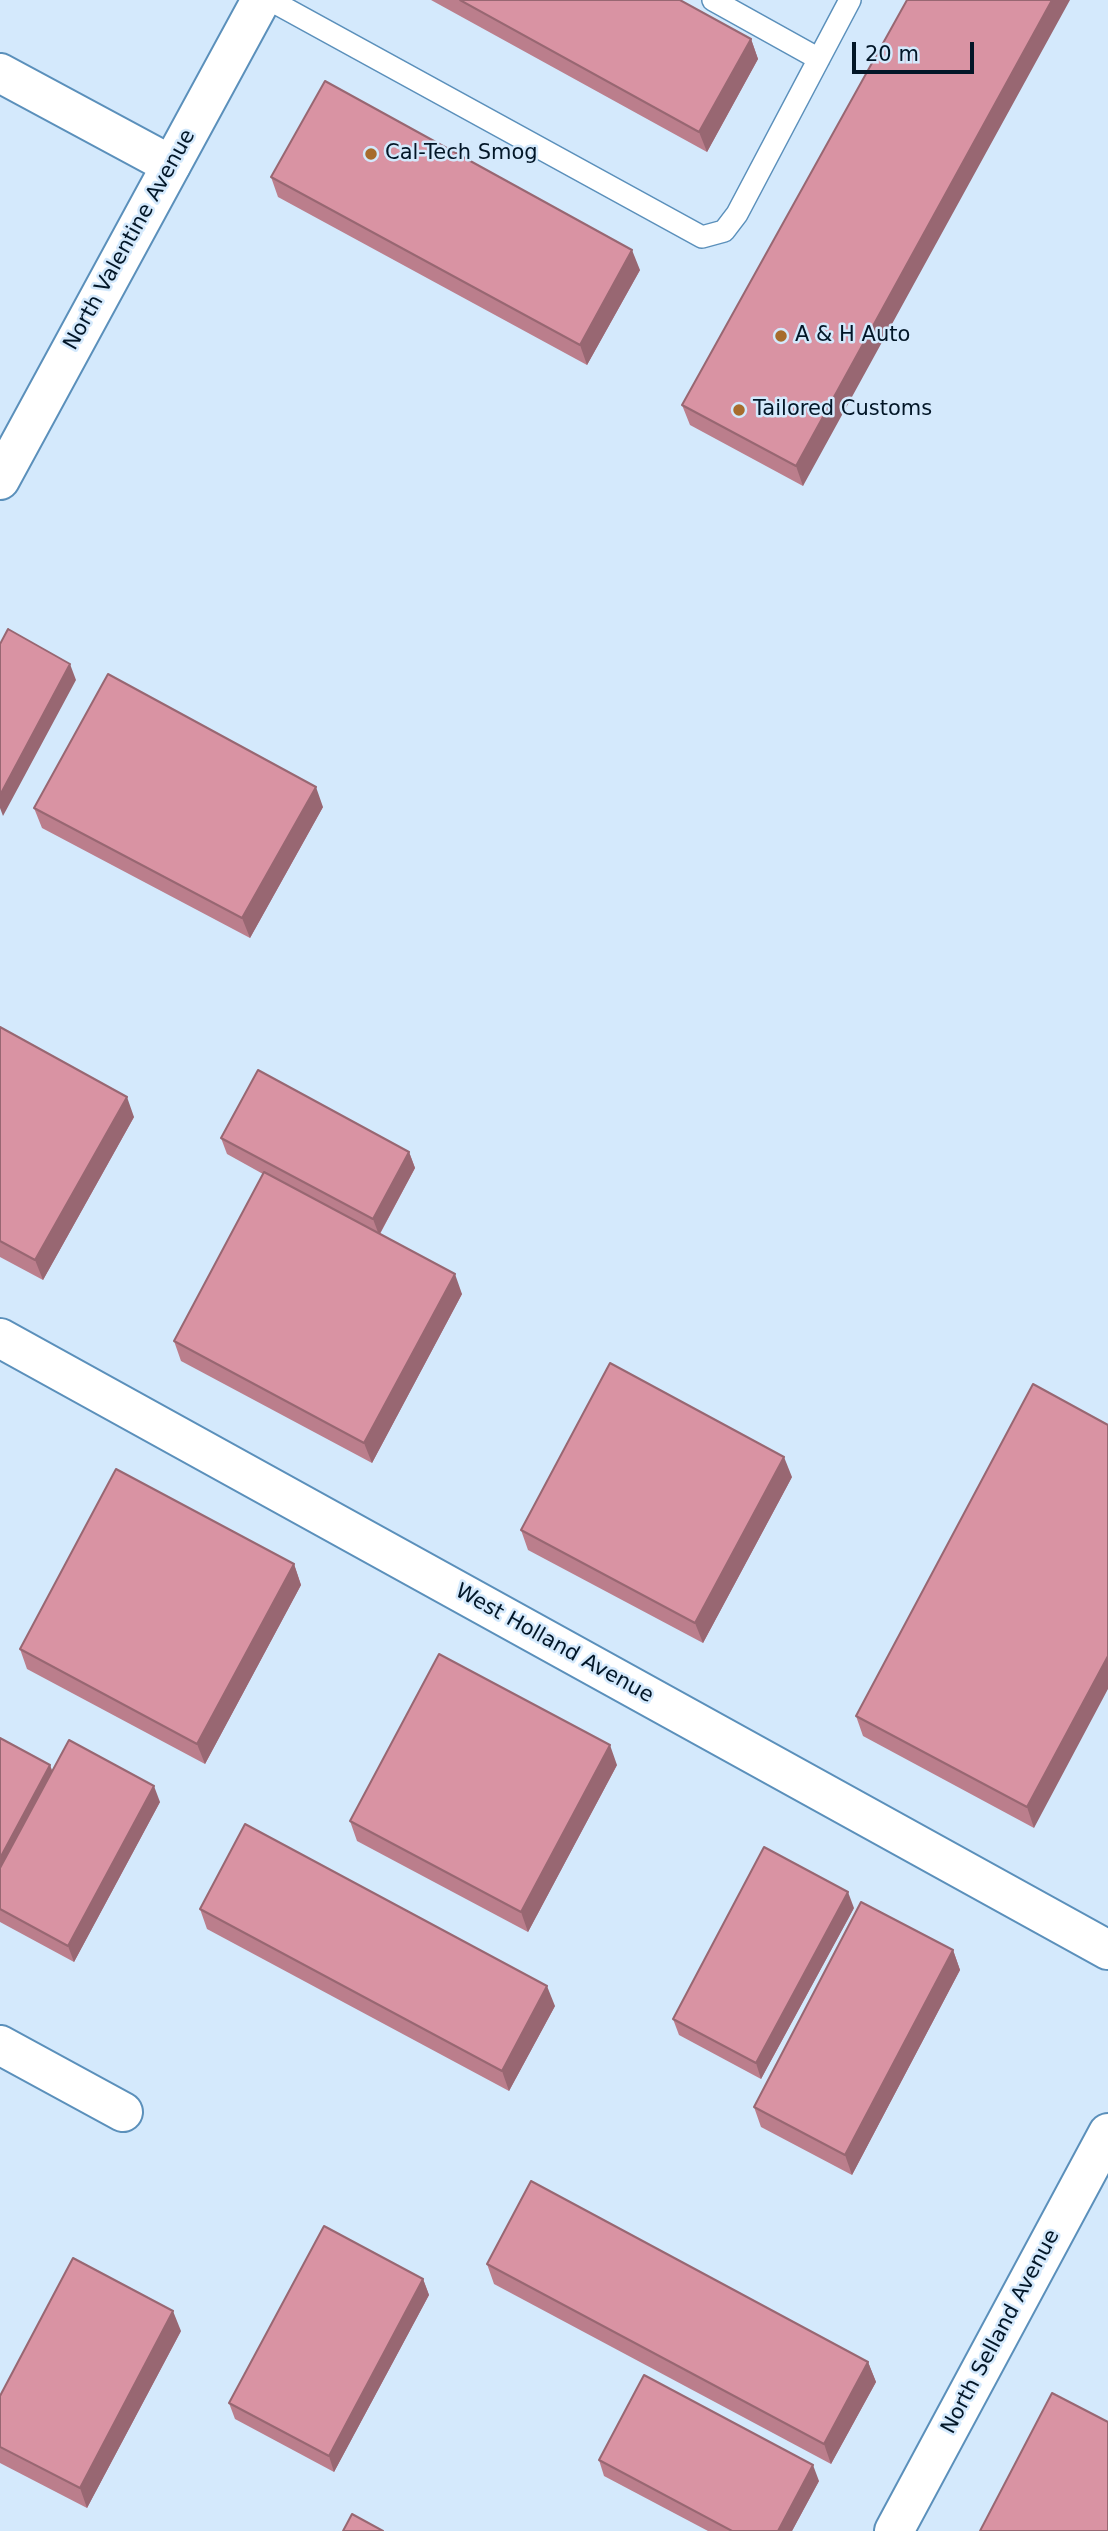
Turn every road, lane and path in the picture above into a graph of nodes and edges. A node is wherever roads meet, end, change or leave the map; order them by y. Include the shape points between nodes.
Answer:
1 (261, 0) edge
2 (270, 0) edge
3 (713, 0) edge
4 (850, 0) edge
5 (819, 59) junction
6 (0, 73) edge
7 (171, 165) junction
8 (0, 480) edge
9 (0, 1338) edge
10 (1108, 1950) edge
11 (0, 2045) edge
12 (123, 2112) dead end
13 (1108, 2133) edge
14 (894, 2531) edge

1 - 7 street, North Valentine Avenue
2 - 5 lane via 702,237 724,231 737,214
3 - 5 lane
4 - 5 lane
6 - 7 street
7 - 8 street, North Valentine Avenue
9 - 10 street, West Holland Avenue
11 - 12 street
13 - 14 street, North Selland Avenue

